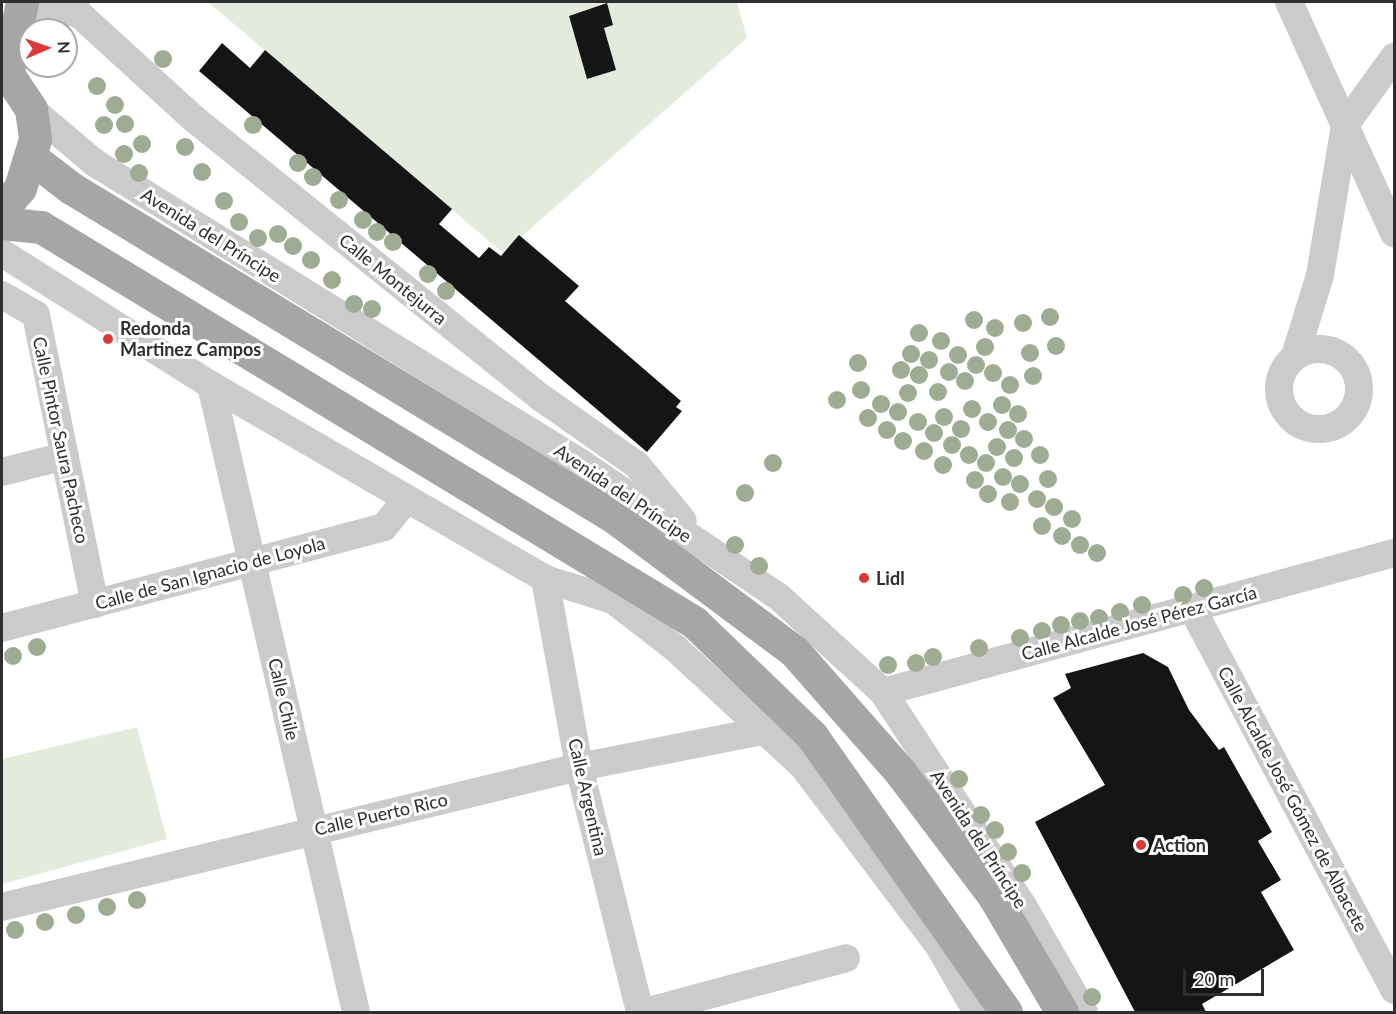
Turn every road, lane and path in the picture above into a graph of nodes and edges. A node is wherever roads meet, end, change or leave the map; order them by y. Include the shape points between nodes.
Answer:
1 (1289, 2) edge
2 (75, 7) edge
3 (20, 13) edge
4 (1395, 57) edge
5 (5, 68) edge
6 (31, 109) junction
7 (1345, 125) junction
8 (32, 158) junction
9 (2, 209) edge
10 (2, 224) edge
11 (1395, 233) edge
12 (2, 253) edge
13 (2, 295) edge
14 (1295, 356) dead end
15 (211, 385) junction
16 (64, 456) junction
17 (2, 472) edge
18 (407, 499) junction
19 (703, 546) junction
20 (1395, 553) edge
21 (252, 562) junction
22 (545, 579) junction
23 (95, 604) junction
24 (1192, 608) junction
25 (2, 628) edge
26 (883, 692) junction
27 (763, 731) junction
28 (579, 767) junction
29 (314, 830) junction
30 (2, 907) edge
31 (846, 958) dead end
32 (1395, 990) edge
33 (356, 1012) edge
34 (640, 1012) edge
35 (645, 1012) edge
36 (977, 1012) edge
37 (1006, 1012) edge
38 (1062, 1012) edge
39 (1084, 1012) edge

1 - 7 street
2 - 3 street
2 - 19 street, Calle Montejurra via 202,125 543,399 637,465
3 - 5 main road
4 - 7 street
5 - 6 main road
6 - 8 main road
6 - 19 street, Avenida del Príncipe via 95,163 581,463
7 - 11 street
7 - 14 street via 1320,275
8 - 9 main road via 20,188
8 - 38 main road, Avenida del Príncipe via 81,194 614,517 794,651 901,773 993,895
10 - 37 main road via 41,227 694,622 812,736
12 - 15 street
13 - 16 street, Calle Pintor Saura Pacheco via 36,315
15 - 18 street
15 - 21 street, Calle Chile
16 - 17 street
16 - 23 street, Calle Pintor Saura Pacheco
18 - 21 street, Calle de San Ignacio de Loyola via 384,527
18 - 22 street
19 - 26 street, Avenida del Príncipe via 778,597
20 - 24 street, Calle Alcalde José Pérez García
21 - 23 street, Calle de San Ignacio de Loyola
21 - 29 street, Calle Chile
22 - 27 street via 612,600 675,648
22 - 28 street, Calle Argentina
23 - 25 street, Calle de San Ignacio de Loyola
24 - 26 street, Calle Alcalde José Pérez García
24 - 32 street, Calle Alcalde José Gómez de Albacete
26 - 39 street, Avenida del Príncipe via 1023,906
27 - 28 street, Calle Puerto Rico
27 - 36 street via 803,766 939,946
28 - 29 street, Calle Puerto Rico
28 - 34 street, Calle Argentina
29 - 30 street, Calle Puerto Rico
29 - 33 street, Calle Chile
31 - 35 street

